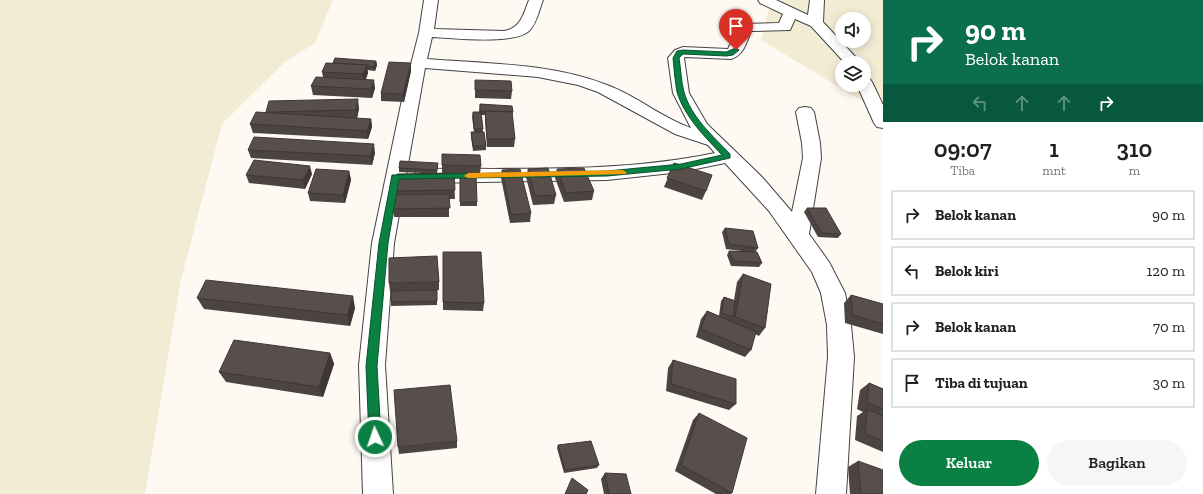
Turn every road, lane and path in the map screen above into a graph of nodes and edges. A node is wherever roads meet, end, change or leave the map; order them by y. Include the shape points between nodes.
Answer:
1 (431, 0) edge
2 (536, 0) edge
3 (765, 0) edge
4 (817, 0) edge
5 (790, 12) junction
6 (816, 23) junction
7 (426, 32) junction
8 (847, 56) edge
9 (418, 63) junction
10 (869, 92) edge
11 (805, 112) dead end
12 (883, 123) edge
13 (721, 149) junction
14 (395, 177) junction
15 (798, 234) junction
16 (378, 494) edge
17 (831, 494) edge

1 - 7 street
2 - 7 street via 525,27 516,34
3 - 5 street
4 - 6 street via 814,18
5 - 6 street
5 - 13 street via 785,27 745,27 736,50 731,54 683,52 677,55 681,93 700,127
6 - 8 street
7 - 9 street
9 - 13 street via 538,72 582,81 604,89
9 - 14 street
10 - 12 street
11 - 15 street via 812,143 812,158
13 - 14 street via 681,166 607,174
13 - 15 street via 760,188
14 - 16 street via 383,243 372,366
15 - 17 street via 822,268 833,293 839,325 841,357

